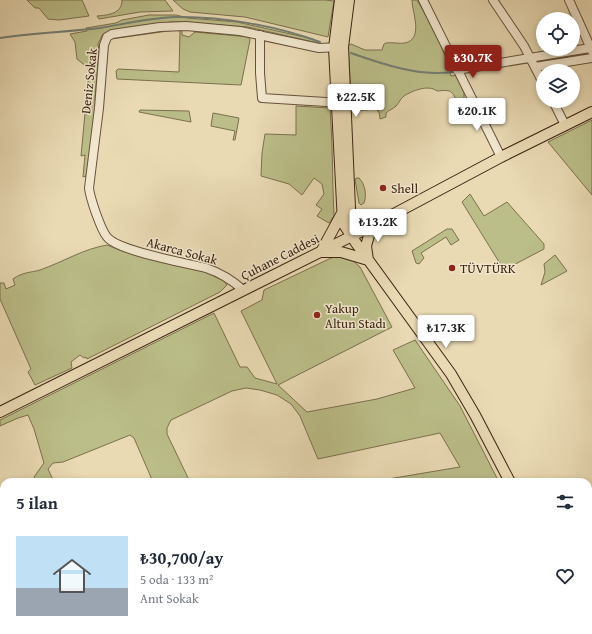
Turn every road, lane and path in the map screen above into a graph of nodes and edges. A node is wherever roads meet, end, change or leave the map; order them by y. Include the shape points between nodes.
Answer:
1 (340, 0) edge
2 (349, 0) edge
3 (423, 0) edge
4 (493, 0) edge
5 (569, 0) edge
6 (260, 35) junction
7 (589, 37) edge
8 (338, 47) junction
9 (591, 49) edge
10 (530, 58) junction
11 (592, 58) edge
12 (535, 67) joint
13 (457, 70) junction
14 (341, 103) junction
15 (556, 108) edge
16 (592, 112) edge
17 (565, 126) junction
18 (501, 158) junction
19 (342, 213) junction
20 (372, 225) junction
21 (351, 235) junction
22 (111, 242) joint
23 (320, 252) junction
24 (368, 260) junction
25 (242, 290) junction
26 (0, 412) edge
27 (508, 478) edge

1 - 8 main road
2 - 8 main road
3 - 13 street
4 - 10 street
5 - 7 street
6 - 8 street, Deniz Sokak via 319,48
6 - 14 street via 262,98
6 - 22 street, Deniz Sokak via 221,28 173,26 112,34 107,37 104,44 89,188 90,197
7 - 9 street
8 - 14 main road
9 - 10 street
10 - 12 street
10 - 13 street
11 - 12 street
13 - 18 street
14 - 19 main road
14 - 21 main road
15 - 17 street
16 - 17 main road, Çuhane Caddesi
17 - 18 main road, Çuhane Caddesi
18 - 20 main road, Çuhane Caddesi
19 - 21 main road via 343,223
19 - 23 main road
20 - 21 main road, Çuhane Caddesi
20 - 24 main road via 367,239
21 - 23 main road, Çuhane Caddesi
21 - 24 main road
22 - 25 street, Akarca Sokak via 128,249 218,272 231,279
23 - 24 main road via 340,252
23 - 25 main road, Çuhane Caddesi
24 - 27 main road via 451,374
25 - 26 main road, Çuhane Caddesi

